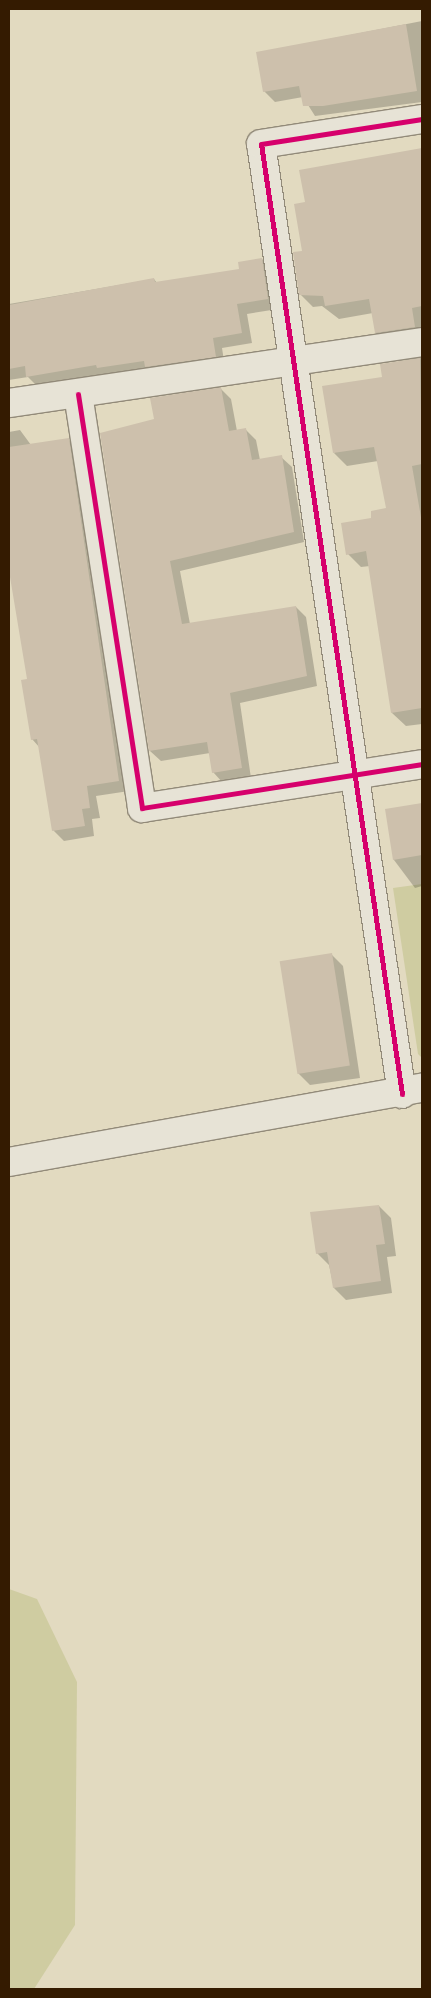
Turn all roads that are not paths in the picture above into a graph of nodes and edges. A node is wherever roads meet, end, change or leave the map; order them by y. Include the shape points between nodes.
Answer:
1 (422, 119) edge
2 (422, 342) edge
3 (294, 363) junction
4 (78, 394) junction
5 (9, 403) edge
6 (422, 764) edge
7 (352, 775) junction
8 (412, 1091) edge
9 (9, 1162) edge

1 - 3 street via 261,144
2 - 3 street
3 - 4 street
3 - 7 street
4 - 5 street
4 - 7 street via 142,808
6 - 7 street
7 - 8 street
8 - 9 street

